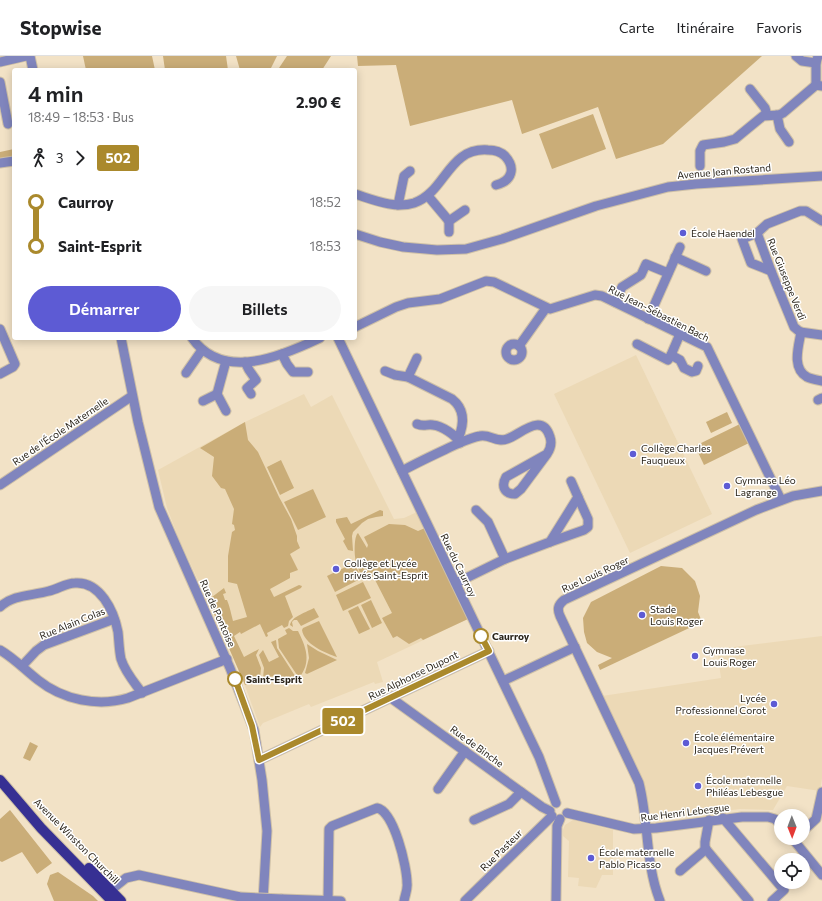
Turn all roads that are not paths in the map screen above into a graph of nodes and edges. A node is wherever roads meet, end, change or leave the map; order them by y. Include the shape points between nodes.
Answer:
1 (26, 56) edge
2 (30, 56) edge
3 (796, 56) edge
4 (817, 59) edge
5 (0, 62) edge
6 (33, 68) edge
7 (0, 82) edge
8 (819, 86) edge
9 (750, 89) dead end
10 (767, 115) junction
11 (777, 115) junction
12 (8, 124) dead end
13 (789, 142) dead end
14 (12, 161) edge
15 (0, 163) edge
16 (700, 166) dead end
17 (403, 174) dead end
18 (822, 176) edge
19 (496, 185) dead end
20 (357, 195) edge
21 (428, 196) junction
22 (398, 205) junction
23 (465, 210) dead end
24 (449, 221) junction
25 (822, 221) edge
26 (449, 232) dead end
27 (758, 233) junction
28 (357, 235) edge
29 (680, 247) dead end
30 (675, 257) junction
31 (706, 271) dead end
32 (771, 271) junction
33 (668, 274) junction
34 (615, 302) junction
35 (546, 308) junction
36 (648, 319) junction
37 (357, 326) edge
38 (0, 329) edge
39 (801, 332) junction
40 (680, 334) junction
41 (822, 335) edge
42 (121, 340) edge
43 (194, 340) edge
44 (315, 340) edge
45 (339, 340) edge
46 (637, 344) dead end
47 (519, 346) dead end
48 (202, 350) junction
49 (282, 354) junction
50 (671, 355) junction
51 (417, 358) dead end
52 (226, 361) junction
53 (245, 362) junction
54 (698, 366) dead end
55 (385, 371) dead end
56 (308, 372) dead end
57 (186, 373) dead end
58 (0, 374) edge
59 (408, 377) junction
60 (822, 381) edge
61 (218, 394) junction
62 (251, 394) dead end
63 (132, 396) junction
64 (203, 401) dead end
65 (226, 411) dead end
66 (417, 424) dead end
67 (459, 441) junction
68 (547, 454) junction
69 (402, 471) junction
70 (571, 481) dead end
71 (0, 485) edge
72 (822, 490) edge
73 (578, 497) junction
74 (780, 500) junction
75 (476, 510) dead end
76 (550, 542) junction
77 (505, 559) junction
78 (456, 583) junction
79 (0, 607) edge
80 (114, 619) junction
81 (575, 647) junction
82 (0, 650) edge
83 (489, 651) junction
84 (227, 659) junction
85 (22, 666) junction
86 (503, 681) junction
87 (142, 693) junction
88 (391, 698) junction
89 (465, 751) junction
90 (259, 760) junction
91 (0, 780) edge
92 (438, 789) dead end
93 (520, 792) junction
94 (822, 792) edge
95 (554, 812) junction
96 (567, 813) junction
97 (723, 818) junction
98 (774, 819) edge
99 (474, 820) dead end
100 (709, 820) junction
101 (810, 824) edge
102 (646, 829) junction
103 (799, 845) edge
104 (706, 849) junction
105 (680, 871) dead end
106 (822, 874) edge
107 (123, 880) junction
108 (110, 895) edge
109 (328, 900) junction
110 (121, 901) edge
111 (125, 901) edge
112 (263, 901) edge
113 (341, 901) edge
114 (404, 901) edge
115 (465, 901) edge
116 (556, 901) edge
117 (660, 901) edge
118 (749, 901) edge
119 (772, 901) edge

1 - 5 street
2 - 6 street
3 - 4 street via 802,62
4 - 8 street
7 - 12 street
8 - 11 street
9 - 10 street via 765,108
10 - 11 street
10 - 16 street via 732,141 703,145 700,150
11 - 13 street via 780,129
14 - 15 street
17 - 22 street
18 - 28 street, Avenue Jean Rostand via 684,185 661,189 596,206 502,240 466,249 429,250 389,244
19 - 21 street via 510,177 508,160 498,151 478,150 458,159
20 - 22 street
21 - 22 street via 413,203
21 - 24 street
23 - 24 street
24 - 26 street
25 - 27 street via 808,212 800,211 767,224
27 - 32 street, Rue Giuseppe Verdi
27 - 32 street via 742,239 752,263
29 - 30 street
30 - 31 street
30 - 33 street
32 - 39 street, Rue Giuseppe Verdi via 793,325
33 - 34 street via 646,264 641,275 622,287
33 - 36 street
34 - 35 street, Rue Jean-Sébastien Bach via 595,295
34 - 36 street, Rue Jean-Sébastien Bach
35 - 37 street via 494,282 486,281 440,299 396,307
35 - 47 street
36 - 40 street, Rue Jean-Sébastien Bach
38 - 58 street via 15,364
39 - 41 street, Rue Giuseppe Verdi
39 - 60 street via 797,358 800,370 806,376
40 - 50 street
40 - 74 street, Rue Jean-Sébastien Bach via 707,347
42 - 63 street, Rue de Pontoise
43 - 48 street
44 - 49 street
45 - 69 street, Rue du Caurroy
46 - 50 street via 668,360
48 - 52 street
48 - 57 street
49 - 53 street
49 - 56 street via 293,372
50 - 54 street via 692,372 696,371
51 - 59 street
52 - 53 street
52 - 61 street
53 - 62 street via 256,380 247,388
55 - 59 street
59 - 67 street via 457,403 463,422
61 - 64 street
61 - 65 street
63 - 71 street, Rue de l'École Maternelle
63 - 84 street, Rue de Pontoise via 161,512
66 - 67 street via 435,425 451,433
67 - 68 street via 480,436 504,440 531,426 539,425 546,429 550,436 551,445
67 - 69 street
68 - 68 street via 506,477 503,484 505,490 513,494 519,491
69 - 78 street, Rue du Caurroy
70 - 73 street
72 - 74 street, Rue Louis Roger
73 - 76 street
73 - 76 street via 588,519 588,527
74 - 81 street, Rue Louis Roger via 561,603 558,607 559,613
75 - 77 street via 488,522
76 - 77 street
77 - 78 street
78 - 83 street, Rue du Caurroy
79 - 80 street via 14,598 39,594 70,583 79,583 91,587 100,594
80 - 85 street, Rue Alain Colas via 41,646
80 - 87 street via 123,664
81 - 86 street
81 - 102 street, Rue Louis Roger via 639,783
82 - 85 street
83 - 86 street, Rue du Caurroy
83 - 88 street, Rue Alphonse Dupont
84 - 87 street
84 - 90 street, Rue de Pontoise via 252,724
85 - 87 street via 47,686 80,700 113,702
86 - 95 street, Rue du Caurroy via 540,759
88 - 89 street, Rue de Binche
88 - 90 street, Rue Alphonse Dupont
89 - 92 street
89 - 93 street, Rue de Binche
90 - 112 street, Rue de Pontoise via 267,831
91 - 108 main road, Avenue Winston Churchill
93 - 95 street, Rue de Binche
93 - 99 street via 509,804
94 - 101 street via 816,818
95 - 96 street, Rue Pasteur via 565,817
95 - 96 street, Rue de Binche via 560,803 564,805
95 - 115 street, Rue Pasteur
95 - 116 street via 557,826
96 - 102 street, Rue Henri Lebesgue via 624,828
97 - 98 street, Rue Henri Lebesgue
97 - 100 street, Rue Henri Lebesgue
97 - 119 street via 784,890
100 - 102 street, Rue Henri Lebesgue
100 - 104 street via 704,844
102 - 117 street, Rue Louis Roger via 652,877
103 - 106 street
104 - 105 street
104 - 118 street
107 - 108 street
107 - 109 street, bridge via 143,875 240,897
107 - 111 street via 120,892
108 - 110 main road, Avenue Winston Churchill
109 - 113 street
109 - 114 street via 328,829 377,808 387,816 403,855 408,883

